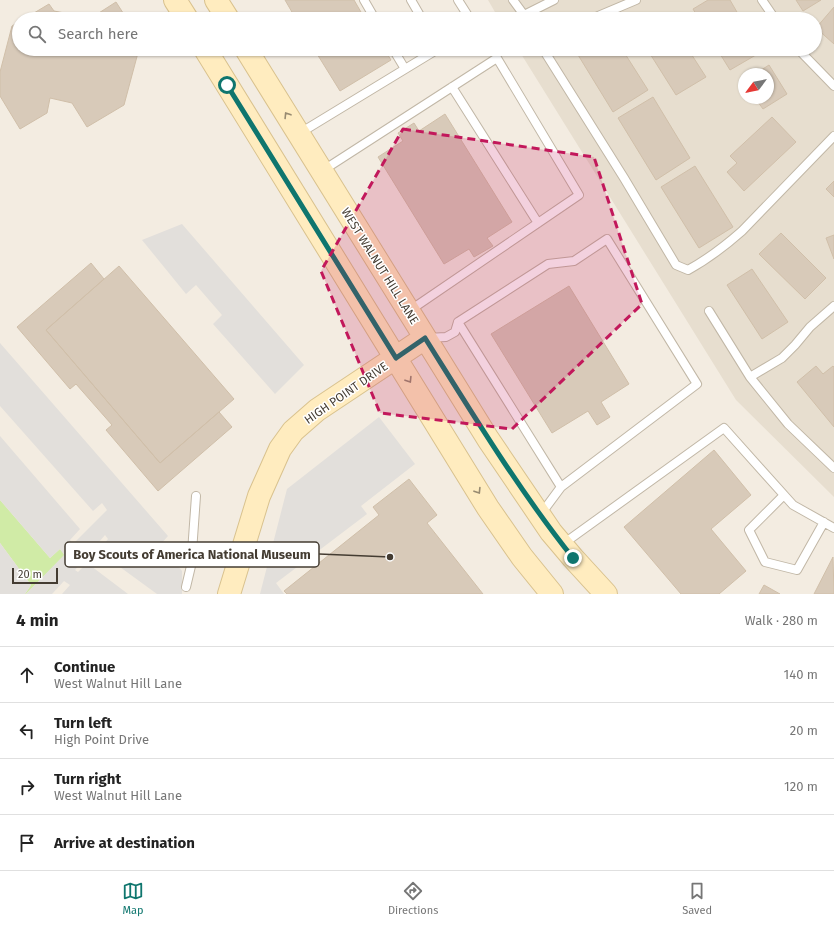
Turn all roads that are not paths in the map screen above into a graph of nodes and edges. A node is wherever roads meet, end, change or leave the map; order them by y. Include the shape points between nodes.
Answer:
1 (175, 0) edge
2 (216, 0) edge
3 (364, 0) edge
4 (411, 0) edge
5 (458, 0) edge
6 (512, 0) edge
7 (554, 0) edge
8 (636, 0) edge
9 (762, 0) edge
10 (183, 12) edge
11 (224, 12) edge
12 (371, 12) edge
13 (418, 12) edge
14 (466, 12) edge
15 (522, 12) edge
16 (530, 12) edge
17 (608, 12) edge
18 (770, 12) edge
19 (209, 56) edge
20 (250, 56) edge
21 (397, 56) edge
22 (426, 56) edge
23 (547, 56) edge
24 (805, 56) edge
25 (405, 69) junction
26 (834, 86) edge
27 (452, 87) junction
28 (299, 134) junction
29 (834, 136) edge
30 (322, 171) junction
31 (538, 223) junction
32 (834, 306) edge
33 (708, 311) dead end
34 (408, 312) junction
35 (458, 322) junction
36 (425, 338) junction
37 (396, 358) junction
38 (750, 377) junction
39 (834, 468) edge
40 (561, 487) junction
41 (784, 495) junction
42 (196, 496) dead end
43 (540, 515) junction
44 (824, 522) junction
45 (834, 528) edge
46 (563, 545) junction
47 (186, 587) dead end
48 (229, 594) edge
49 (552, 594) edge
50 (606, 594) edge

1 - 10 main road
2 - 11 main road
3 - 12 lane
4 - 13 lane
5 - 14 lane
6 - 15 lane
7 - 16 lane
8 - 17 lane
9 - 18 lane
19 - 37 main road
28 -> 20 main road, WEST WALNUT HILL LANE
21 - 25 lane
22 - 25 lane
23 - 29 lane via 676,265 688,270 703,262 742,231
24 - 26 lane
25 - 28 lane
27 - 30 lane
27 - 31 lane
27 - 31 lane via 497,58 578,195
28 - 30 main road, WEST WALNUT HILL LANE
30 - 34 main road, WEST WALNUT HILL LANE
31 - 34 lane
32 - 38 lane via 810,327 782,358
33 - 38 lane
34 - 36 main road, WEST WALNUT HILL LANE
35 - 36 lane via 455,332 446,337
35 - 40 lane
35 - 40 lane via 548,264 574,261 607,239 697,384
36 - 37 main road, HIGH POINT DRIVE
36 - 43 main road, WEST WALNUT HILL LANE via 488,439
37 - 48 main road, HIGH POINT DRIVE via 317,410 293,431 280,449 259,496
37 -> 49 main road via 488,508
38 - 39 lane via 788,424
40 - 43 lane
41 - 44 lane via 793,505
41 - 44 lane via 749,530 765,562 797,570
41 - 46 lane via 724,428
42 - 47 lane via 191,566
43 - 46 main road, WEST WALNUT HILL LANE
44 - 45 lane
46 - 50 main road, WEST WALNUT HILL LANE

